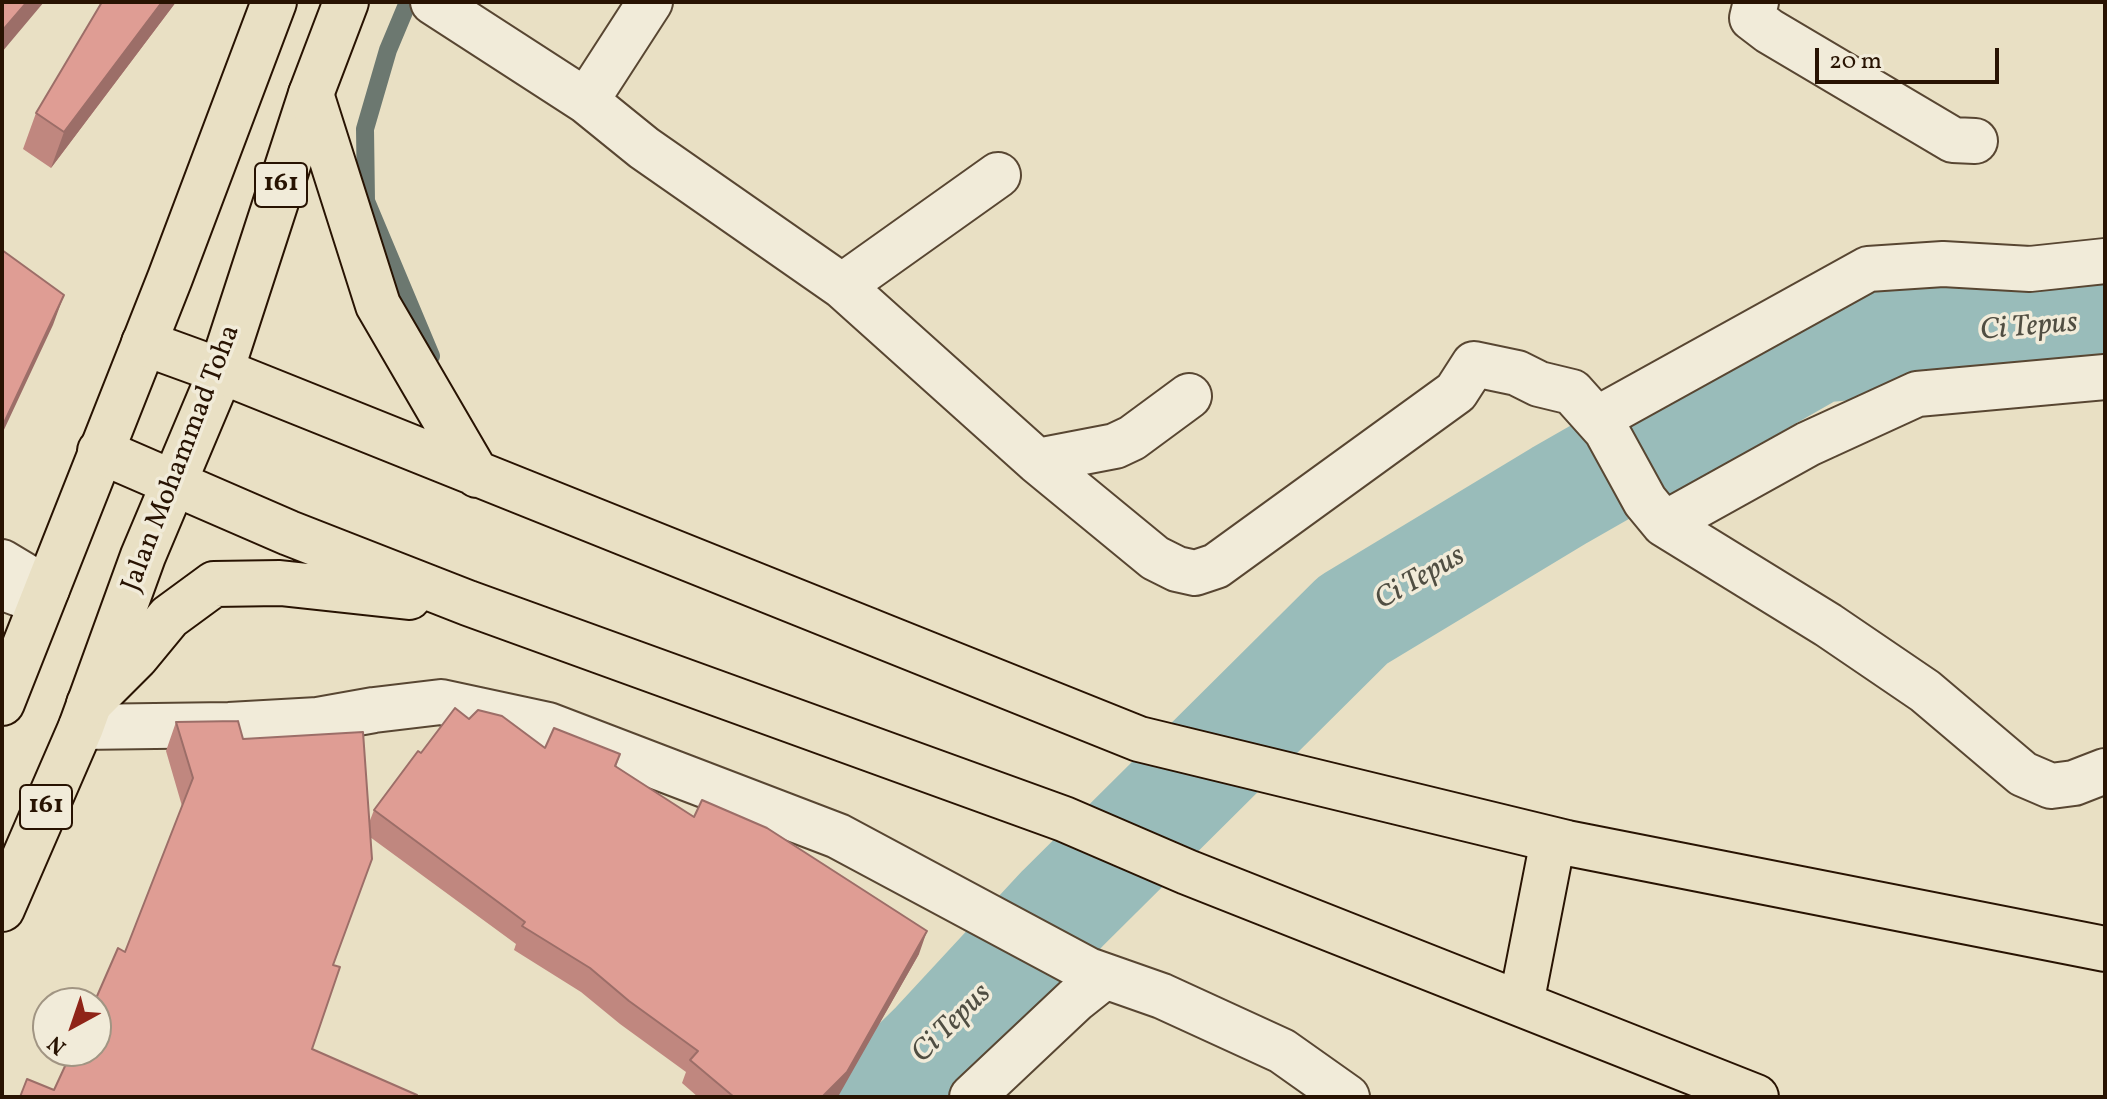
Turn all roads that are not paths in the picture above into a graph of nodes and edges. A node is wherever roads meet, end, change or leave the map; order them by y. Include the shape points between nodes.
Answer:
1 (274, 2) edge
2 (346, 2) edge
3 (433, 2) edge
4 (650, 2) edge
5 (1756, 2) edge
6 (311, 94) junction
7 (586, 101) junction
8 (1975, 141) dead end
9 (998, 175) dead end
10 (2105, 261) edge
11 (842, 286) junction
12 (144, 343) junction
13 (221, 371) junction
14 (2105, 377) edge
15 (1189, 396) dead end
16 (1601, 424) junction
17 (100, 451) junction
18 (1037, 461) junction
19 (477, 475) junction
20 (174, 482) junction
21 (1655, 512) junction
22 (2, 562) edge
23 (29, 598) edge
24 (468, 603) junction
25 (2, 703) edge
26 (85, 715) junction
27 (2105, 771) edge
28 (1553, 840) junction
29 (10, 866) edge
30 (2, 909) edge
31 (2105, 949) edge
32 (1096, 974) junction
33 (1521, 1004) junction
34 (972, 1097) edge
35 (1347, 1097) edge
36 (1756, 1097) edge

1 - 12 main road, 161
2 - 6 main road, Jalan Mohammad Toha / 161
3 - 7 street
4 - 7 street
5 - 8 street via 1752,18 1769,31 1953,140
6 - 13 main road, Jalan Mohammad Toha / 161
6 - 19 main road via 378,305
7 - 11 street via 644,148
9 - 11 street
10 - 16 street via 2030,269 1943,264 1868,269
11 - 18 street
12 - 13 main road
12 - 17 main road, 161
13 - 19 main road
13 - 20 main road, Jalan Mohammad Toha / 161
14 - 21 street via 1917,394
15 - 18 street via 1115,446
16 - 18 street via 1572,392 1474,364 1456,392 1216,566 1195,573 1155,558
16 - 21 street
17 - 20 main road
17 - 23 main road, 161
19 - 28 main road via 1139,739
20 - 24 main road
20 - 26 main road, Jalan Mohammad Toha / 161
21 - 27 street via 1925,691 2023,774 2051,786
22 - 23 street
23 - 25 main road, 161
24 - 26 main road via 280,583 214,584 169,617
24 - 33 main road via 1064,819
26 - 29 main road, Jalan Mohammad Toha / 161
26 - 32 street via 229,725 318,720 441,702 548,725 838,836
28 - 31 main road
28 - 33 main road
29 - 30 main road, Jalan Mohammad Toha / 161
32 - 34 street
32 - 35 street via 1162,996 1282,1051
33 - 36 main road

